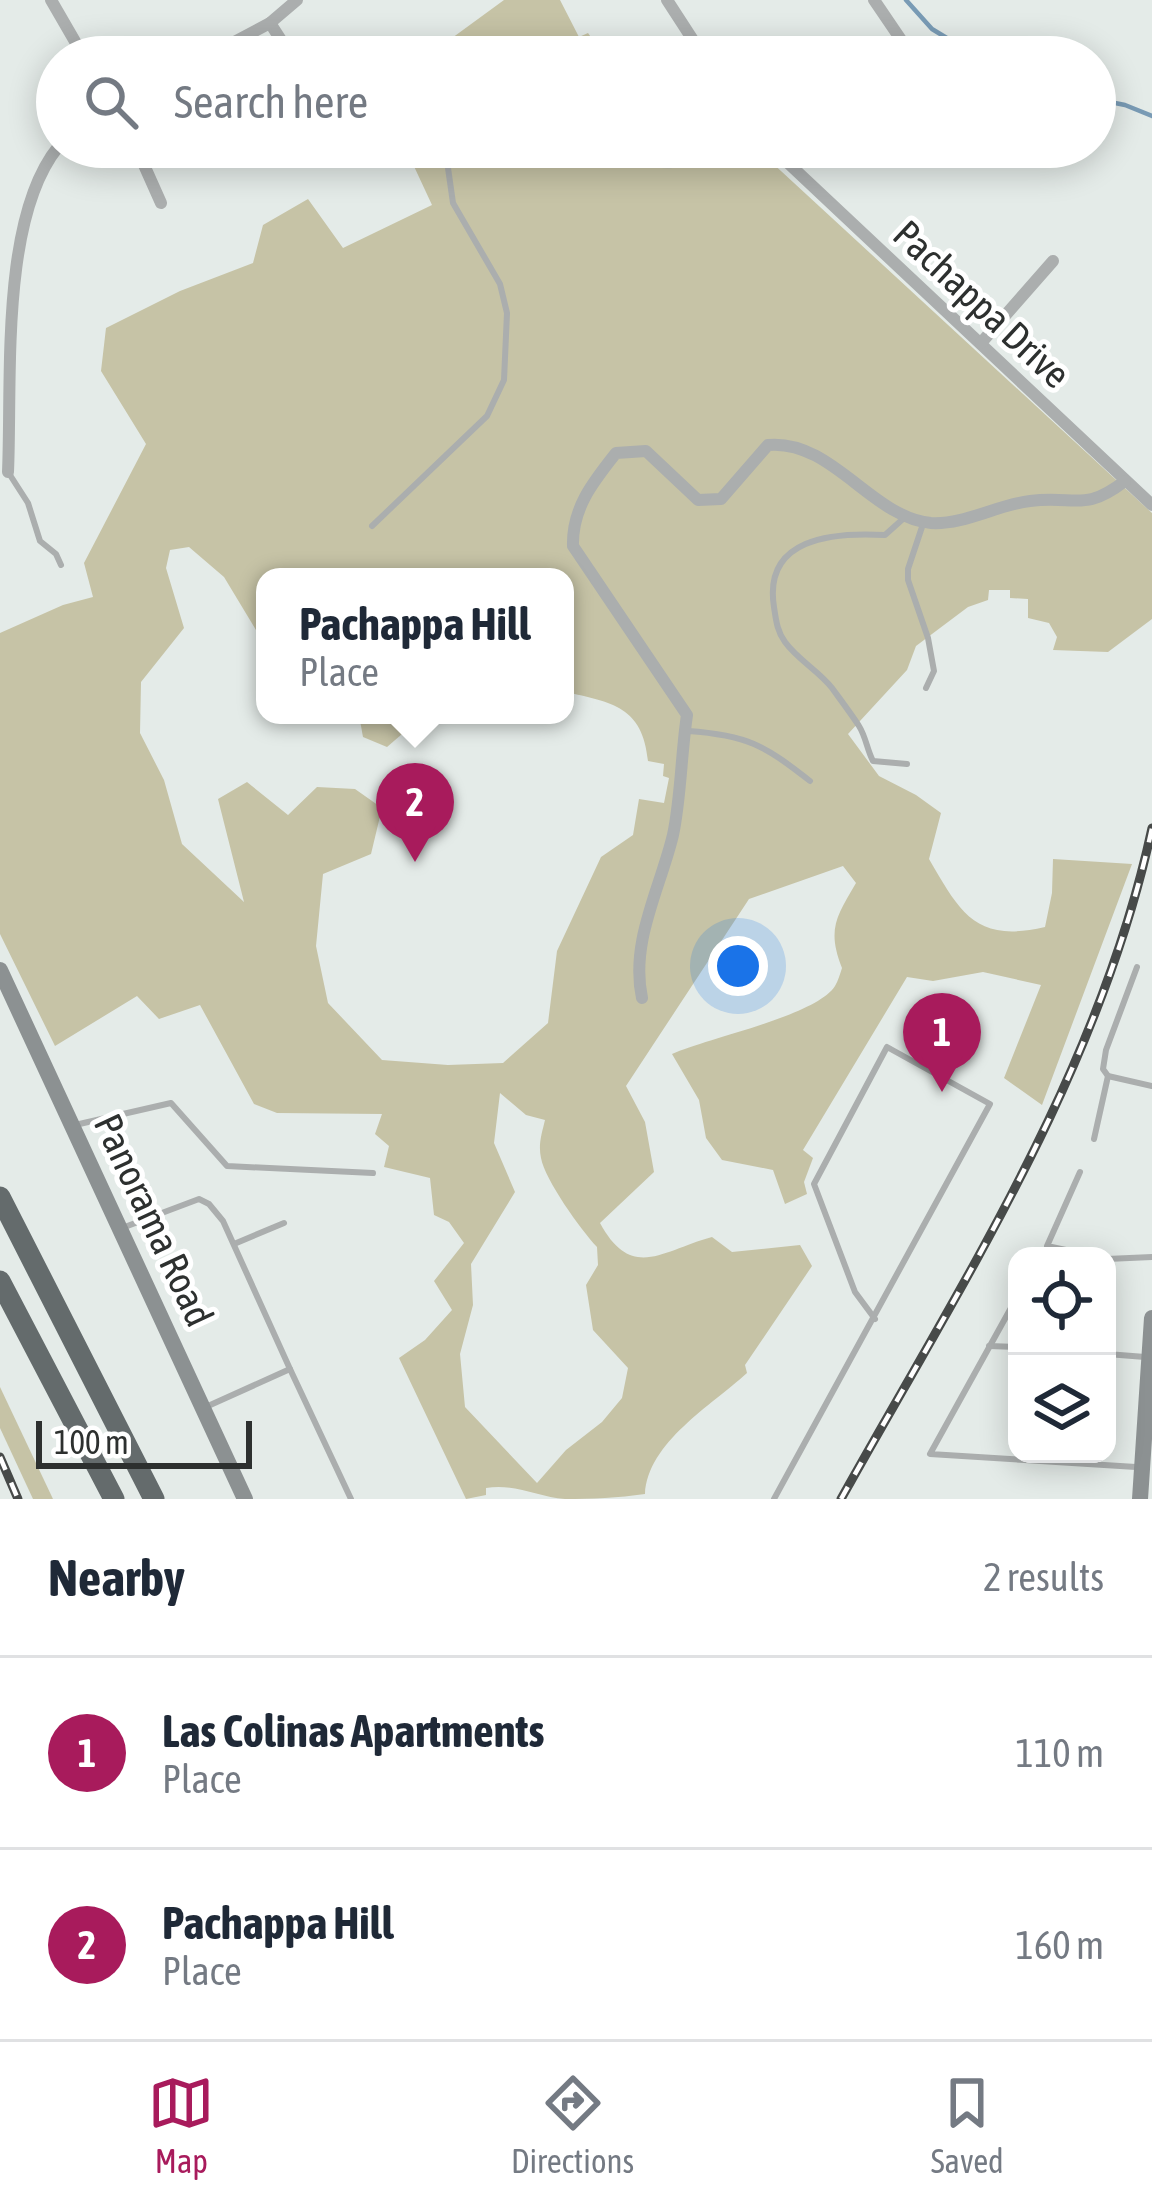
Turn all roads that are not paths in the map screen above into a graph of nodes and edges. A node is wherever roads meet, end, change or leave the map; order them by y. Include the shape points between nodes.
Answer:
1 (51, 0) edge
2 (296, 0) edge
3 (667, 0) edge
4 (874, 0) edge
5 (270, 23) junction
6 (72, 36) edge
7 (246, 36) edge
8 (278, 36) edge
9 (690, 36) edge
10 (898, 36) edge
11 (42, 168) edge
12 (145, 168) edge
13 (448, 168) edge
14 (794, 168) edge
15 (161, 203) dead end
16 (1053, 261) dead end
17 (981, 343) junction
18 (8, 472) joint
19 (1125, 481) junction
20 (1152, 505) edge
21 (906, 516) junction
22 (925, 521) junction
23 (372, 526) dead end
24 (61, 565) dead end
25 (926, 688) dead end
26 (685, 731) junction
27 (907, 764) dead end
28 (810, 781) dead end
29 (1137, 967) dead end
30 (0, 970) edge
31 (642, 998) dead end
32 (1108, 1076) junction
33 (1152, 1086) edge
34 (75, 1125) junction
35 (1094, 1139) dead end
36 (1080, 1172) dead end
37 (373, 1173) dead end
38 (0, 1197) edge
39 (284, 1223) dead end
40 (122, 1228) junction
41 (234, 1244) junction
42 (1047, 1246) joint
43 (1052, 1247) edge
44 (1152, 1257) edge
45 (1116, 1259) edge
46 (0, 1281) edge
47 (1008, 1313) edge
48 (1152, 1318) edge
49 (875, 1319) junction
50 (989, 1346) junction
51 (1008, 1347) edge
52 (1116, 1355) edge
53 (1148, 1357) junction
54 (290, 1370) junction
55 (205, 1407) junction
56 (1141, 1468) junction
57 (114, 1499) edge
58 (154, 1499) edge
59 (245, 1499) edge
60 (351, 1499) edge
61 (774, 1499) edge
62 (1140, 1499) edge

1 - 6 street
2 - 5 street
3 - 9 street
4 - 10 street
5 - 7 street
5 - 8 street
11 - 18 street via 17,248
12 - 15 street
13 - 23 lane via 452,202 500,284 504,380 488,416
14 - 17 street, Pachappa Drive
16 - 17 street
17 - 19 street, Pachappa Drive
18 - 24 lane via 40,541
19 - 20 street, Pachappa Drive
19 - 22 street via 1099,501 1001,504 964,519
21 - 22 street
21 - 26 street via 790,443 768,446 721,499 698,500 646,451 616,453 572,520 573,545 687,715
21 - 27 lane via 885,535 808,544 784,555 771,592 784,641 831,687 873,761
22 - 25 lane via 908,569 934,671
26 - 28 lane via 763,746
26 - 31 street via 674,831 640,949
29 - 32 lane via 1106,1050
30 - 34 street, Panorama Road
32 - 33 lane
32 - 35 lane
34 - 37 lane via 171,1103 227,1166
34 - 40 street, Panorama Road
36 - 42 lane
38 - 58 highway
39 - 41 lane
40 - 41 lane via 199,1199 214,1208
40 - 55 street, Panorama Road
41 - 54 lane
42 - 43 lane
44 - 45 lane
46 - 57 highway
47 - 50 lane
48 - 53 street
49 - 49 lane via 855,1292 814,1184 887,1047 990,1104
49 - 61 lane
50 - 51 lane
50 - 56 lane via 930,1454
52 - 53 lane
53 - 56 street
54 - 55 lane
54 - 60 lane
55 - 59 street, Panorama Road
56 - 62 street

